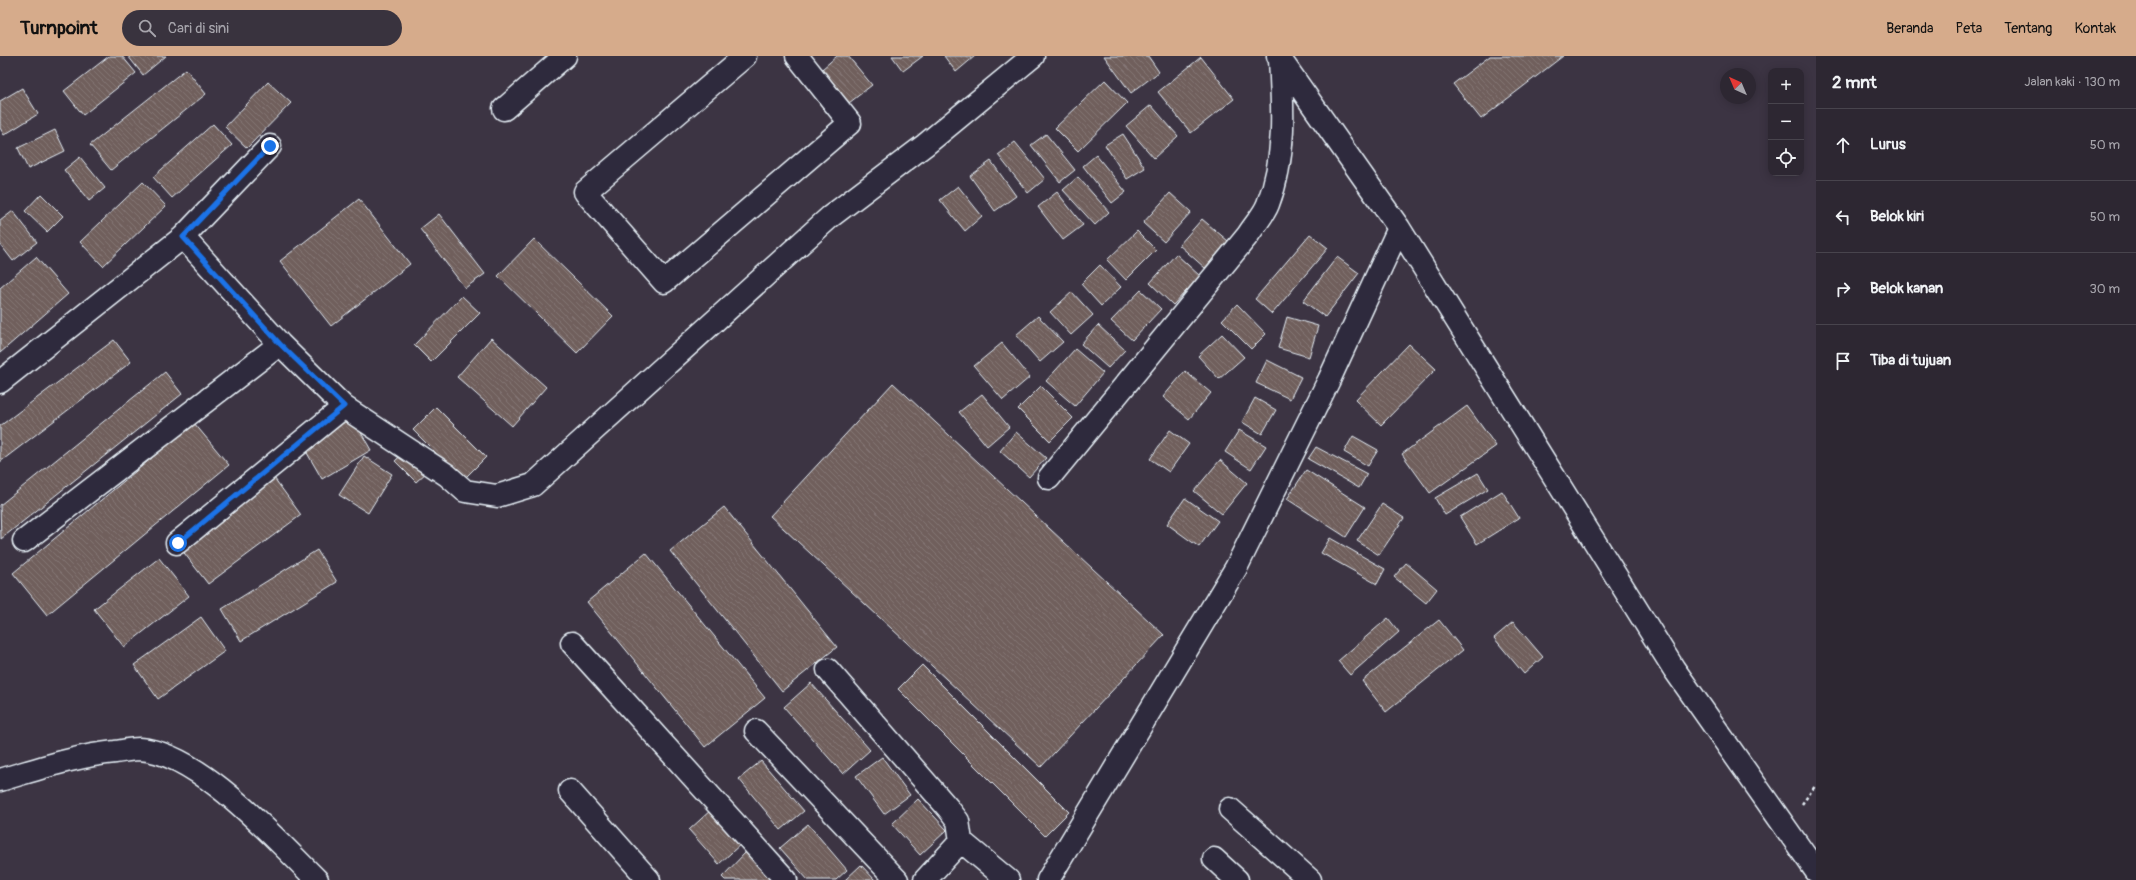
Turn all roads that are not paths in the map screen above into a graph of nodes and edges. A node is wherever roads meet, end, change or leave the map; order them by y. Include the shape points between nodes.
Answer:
1 (565, 56) edge
2 (745, 56) edge
3 (797, 56) edge
4 (1033, 56) edge
5 (1279, 58) edge
6 (504, 109) dead end
7 (270, 146) dead end
8 (1399, 228) junction
9 (183, 237) junction
10 (280, 344) junction
11 (0, 382) edge
12 (344, 406) junction
13 (1049, 478) dead end
14 (24, 541) dead end
15 (178, 543) dead end
16 (572, 644) dead end
17 (828, 670) dead end
18 (756, 731) dead end
19 (0, 780) edge
20 (570, 791) dead end
21 (1230, 809) dead end
22 (962, 841) junction
23 (1214, 859) dead end
24 (1816, 871) edge
25 (317, 880) edge
26 (649, 880) edge
27 (786, 880) edge
28 (897, 880) edge
29 (925, 880) edge
30 (1008, 880) edge
31 (1048, 880) edge
32 (1237, 880) edge
33 (1310, 880) edge

1 - 6 street
2 - 3 street via 585,192 664,282 850,123
4 - 12 street via 925,145 830,217 533,485 497,496 465,491
5 - 8 street
5 - 13 street via 1284,125 1280,158 1268,205 1248,235
7 - 9 street
8 - 24 street via 1674,669
8 - 31 street via 1329,380 1236,568
9 - 10 street
9 - 11 street
10 - 12 street
10 - 14 street
12 - 15 street
16 - 27 street
17 - 22 street via 948,808 958,821
18 - 28 street
19 - 25 street via 87,755 139,749 166,755 197,772 236,801
20 - 26 street
21 - 33 street
22 - 29 street
22 - 30 street
23 - 32 street

